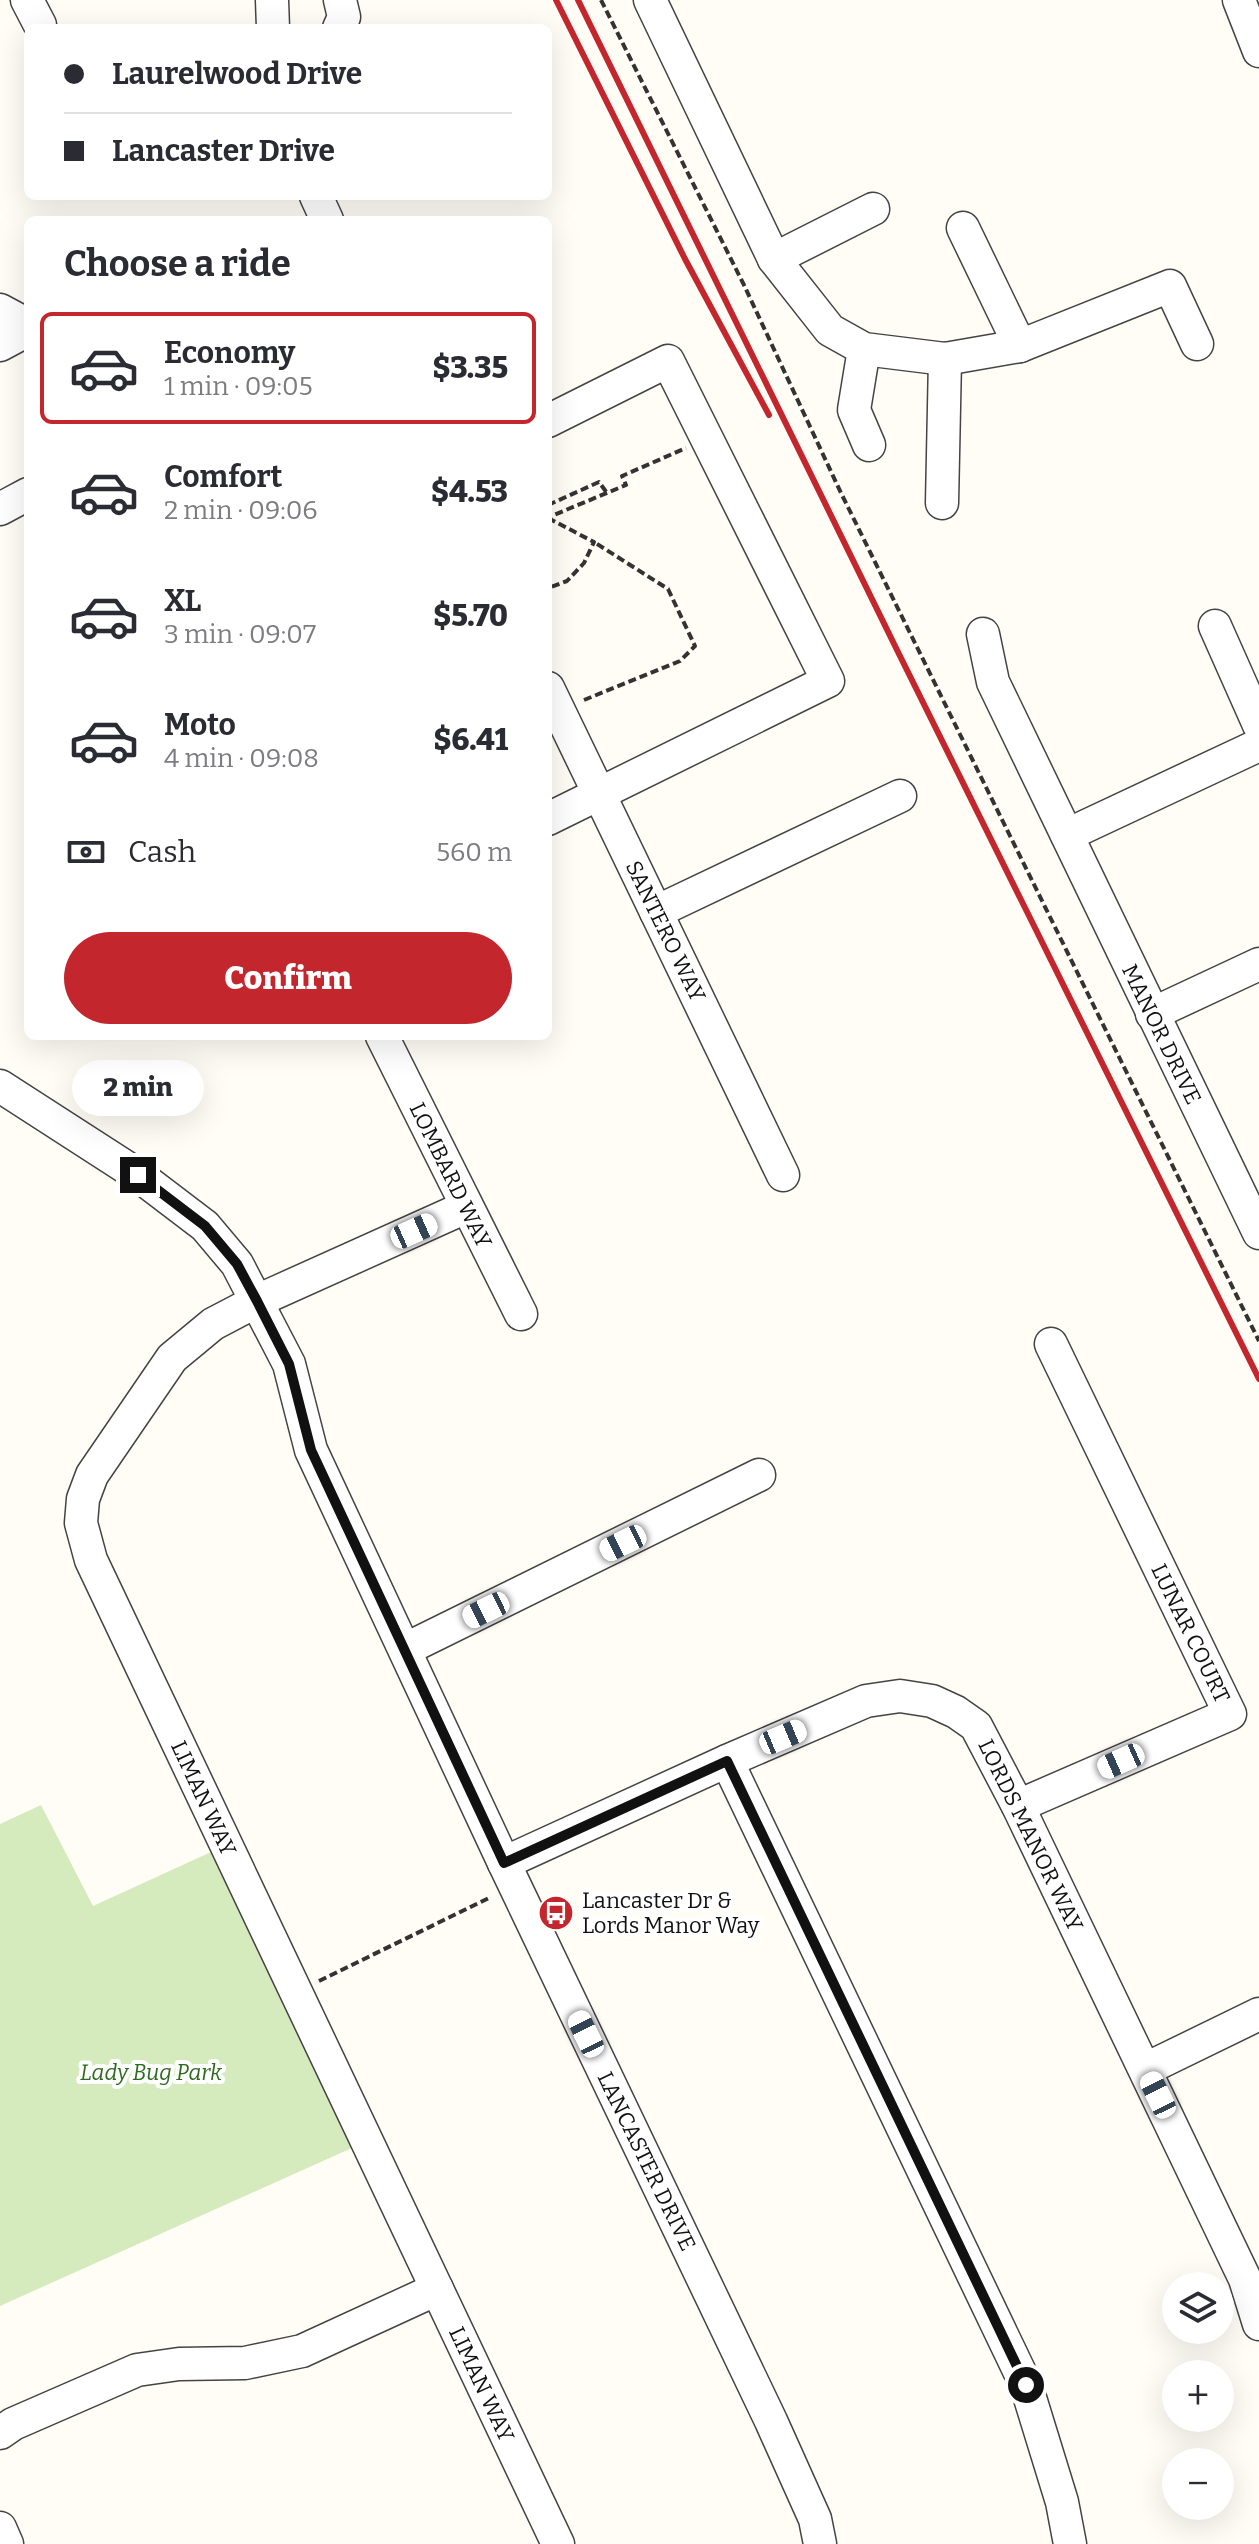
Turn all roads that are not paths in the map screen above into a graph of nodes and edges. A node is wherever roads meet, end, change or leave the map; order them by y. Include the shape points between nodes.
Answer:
1 (272, 0) edge
2 (340, 0) edge
3 (650, 0) edge
4 (1239, 0) edge
5 (273, 24) edge
6 (341, 24) edge
7 (1259, 51) edge
8 (873, 209) dead end
9 (963, 228) dead end
10 (774, 259) junction
11 (0, 310) edge
12 (24, 325) edge
13 (24, 330) edge
14 (1197, 344) dead end
15 (0, 345) edge
16 (1020, 346) junction
17 (864, 349) junction
18 (945, 359) junction
19 (552, 419) edge
20 (869, 445) dead end
21 (24, 496) edge
22 (942, 503) dead end
23 (0, 509) edge
24 (1215, 626) dead end
25 (983, 634) dead end
26 (552, 696) edge
27 (1259, 725) edge
28 (1259, 745) edge
29 (599, 795) junction
30 (900, 796) dead end
31 (552, 817) edge
32 (1067, 835) junction
33 (656, 912) junction
34 (1259, 964) edge
35 (1152, 1014) junction
36 (384, 1040) edge
37 (3, 1096) edge
38 (783, 1175) dead end
39 (1249, 1189) edge
40 (466, 1207) junction
41 (1259, 1233) edge
42 (257, 1301) junction
43 (521, 1314) dead end
44 (1051, 1344) dead end
45 (759, 1475) dead end
46 (406, 1649) junction
47 (727, 1761) junction
48 (1018, 1806) junction
49 (504, 1863) junction
50 (1259, 2014) edge
51 (1146, 2069) junction
52 (1252, 2277) edge
53 (437, 2289) junction
54 (1259, 2324) edge
55 (0, 2433) edge
56 (0, 2528) edge
57 (7, 2544) edge
58 (558, 2544) edge
59 (820, 2544) edge
60 (1070, 2544) edge

1 - 5 street
2 - 6 street
3 - 10 street
4 - 7 street
8 - 10 street
9 - 16 street
10 - 17 street via 830,330
11 - 12 street
13 - 15 street
14 - 16 street via 1170,286
16 - 18 street
17 - 18 street
17 - 20 street via 854,410
18 - 22 street
19 - 29 street via 668,361 828,681
21 - 23 street
24 - 27 street
25 - 32 street, MANOR DRIVE via 993,682
26 - 29 street, SANTERO WAY
28 - 32 street
29 - 31 street
29 - 33 street, SANTERO WAY
30 - 33 street
32 - 35 street, MANOR DRIVE
33 - 38 street, SANTERO WAY
34 - 35 street
35 - 39 street, MANOR DRIVE
36 - 40 street, LOMBARD WAY
37 - 42 street, LANCASTER DRIVE via 138,1175 205,1226 237,1264
39 - 41 street, MANOR DRIVE
40 - 42 street, LIMAN WAY
40 - 43 street, LOMBARD WAY
42 - 46 street, LANCASTER DRIVE via 289,1364 311,1450
42 - 53 street, LIMAN WAY via 213,1324 172,1358 92,1475 81,1523 91,1560
44 - 48 street, LUNAR COURT via 1230,1714
45 - 46 street
46 - 49 street, LANCASTER DRIVE
47 - 48 street, LORDS MANOR WAY via 866,1701 900,1696 932,1701 976,1726
47 - 49 street, LORDS MANOR WAY
47 - 60 street via 1026,2385
48 - 51 street, LORDS MANOR WAY
49 - 59 street, LANCASTER DRIVE via 771,2421 815,2519
50 - 51 street
51 - 52 street, LORDS MANOR WAY
52 - 54 street, LORDS MANOR WAY
53 - 55 street via 302,2351 245,2363 137,2370
53 - 58 street, LIMAN WAY
56 - 57 street

